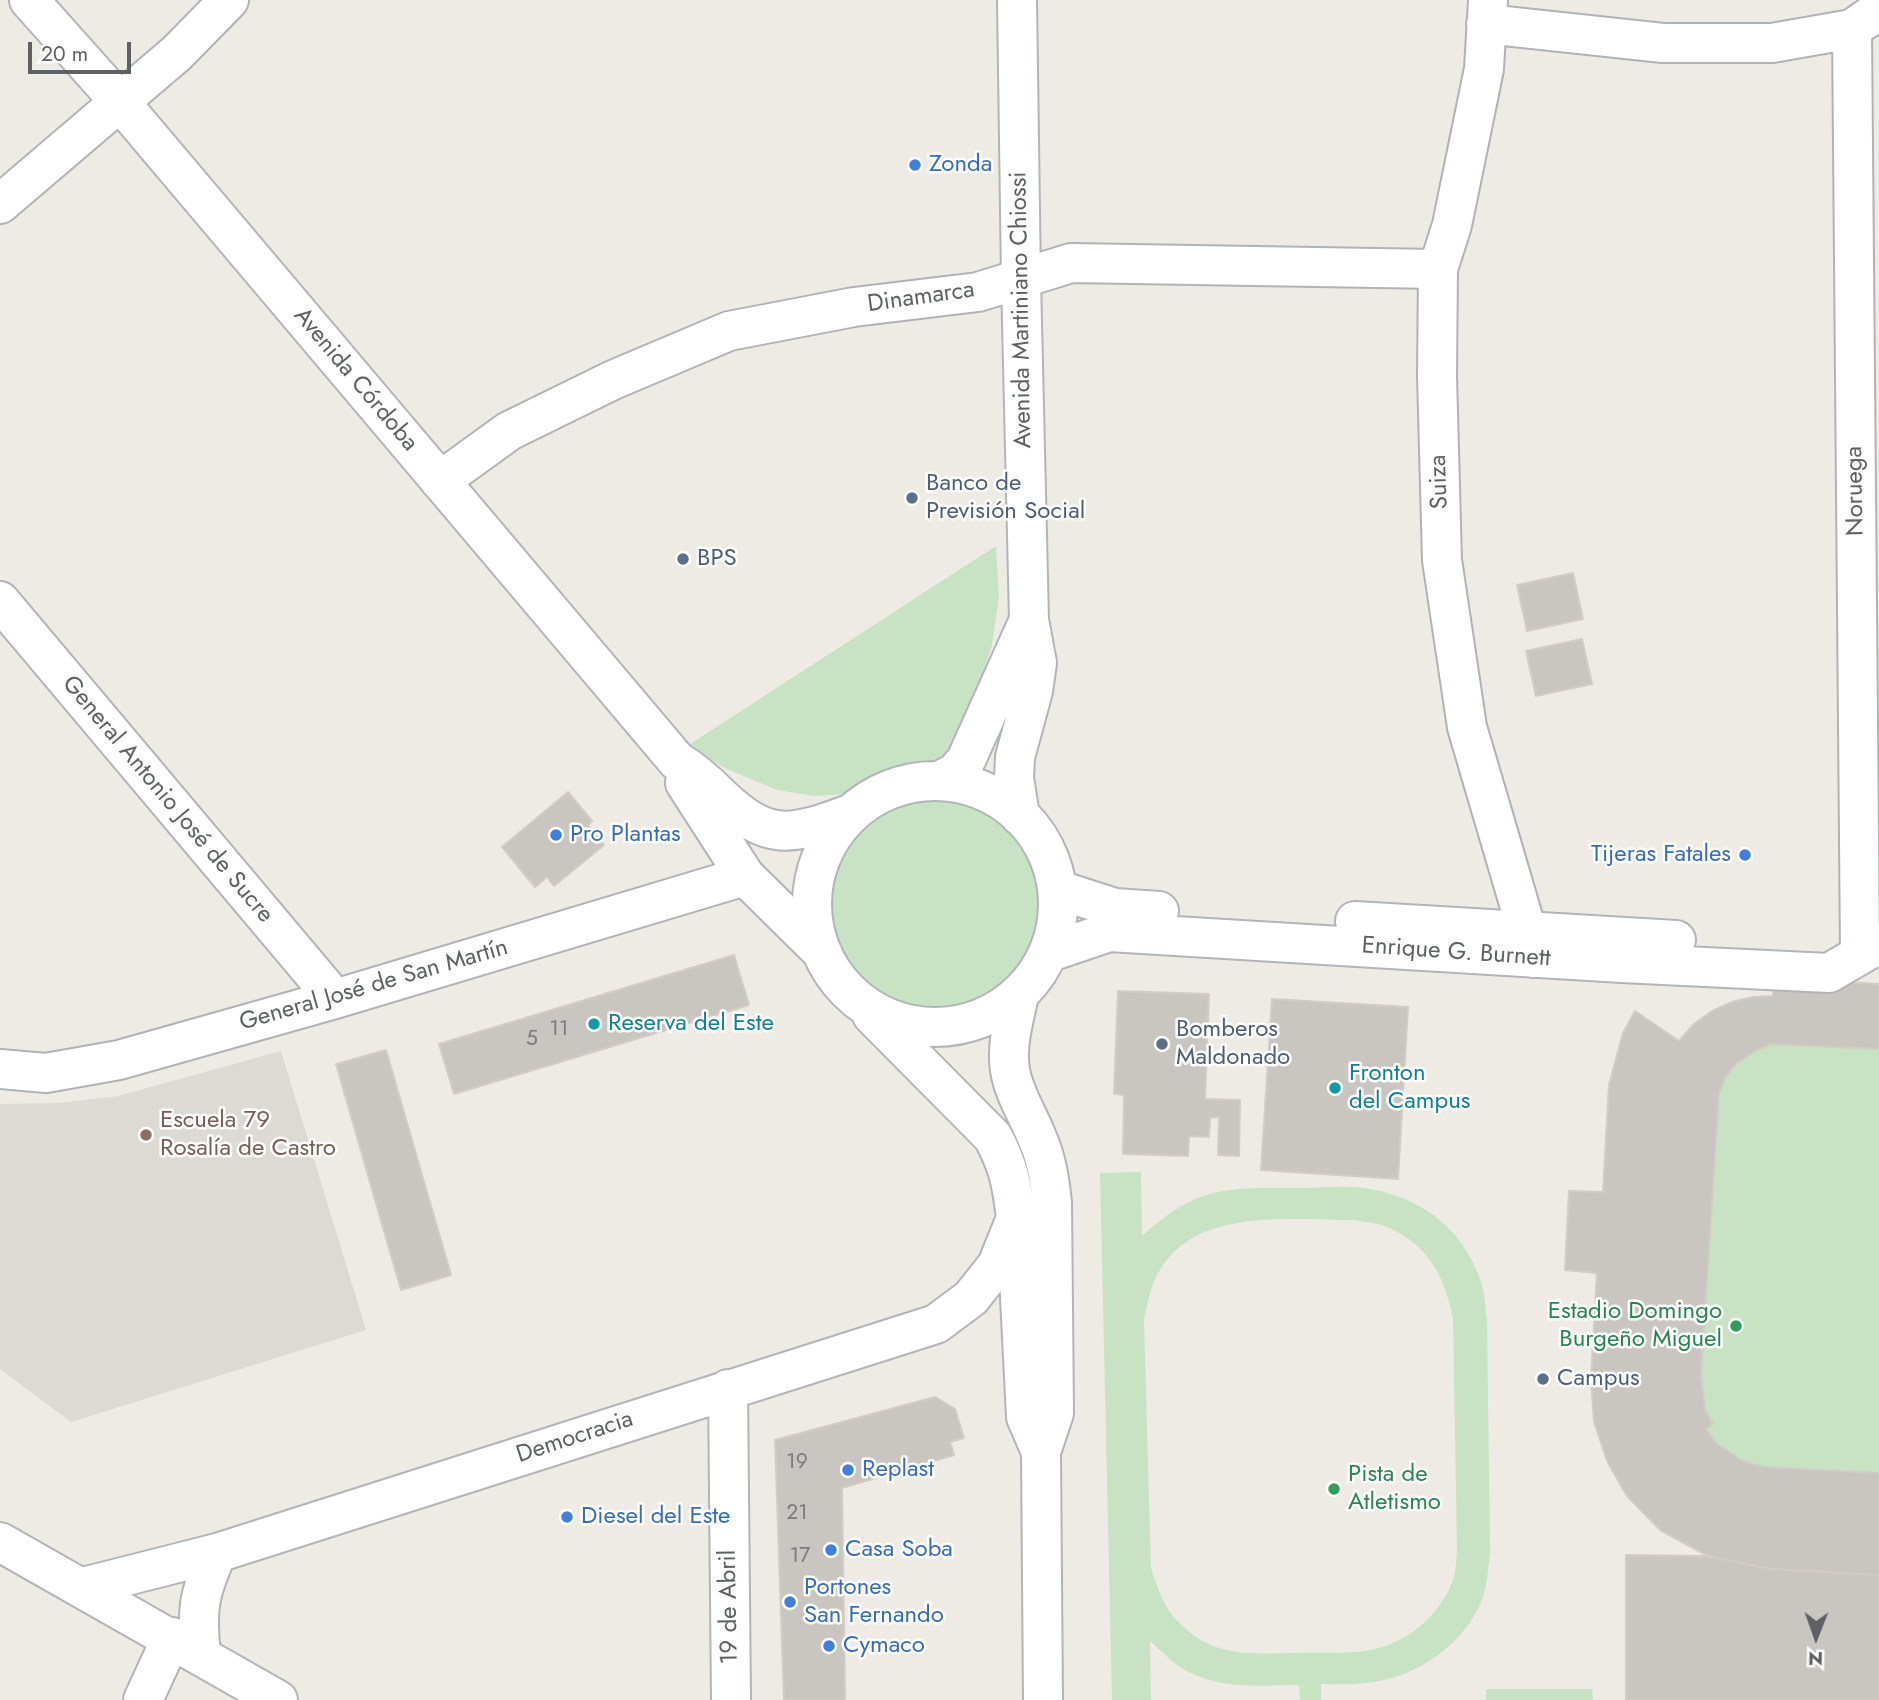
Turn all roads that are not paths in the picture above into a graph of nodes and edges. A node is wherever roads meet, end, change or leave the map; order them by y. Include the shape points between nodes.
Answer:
1 (29, 0) edge
2 (229, 0) edge
3 (1017, 0) edge
4 (1487, 12) edge
5 (1866, 20) edge
6 (120, 102) junction
7 (0, 204) edge
8 (1438, 269) junction
9 (1021, 279) junction
10 (440, 481) junction
11 (1868, 497) edge
12 (0, 601) edge
13 (1029, 620) junction
14 (677, 761) junction
15 (939, 781) junction
16 (850, 814) junction
17 (1020, 816) junction
18 (745, 876) junction
19 (1059, 890) junction
20 (1531, 944) junction
21 (819, 949) junction
22 (1873, 950) edge
23 (1049, 951) junction
24 (847, 991) junction
25 (1019, 995) junction
26 (335, 999) junction
27 (0, 1069) edge
28 (1016, 1218) junction
29 (728, 1389) junction
30 (1041, 1452) junction
31 (0, 1542) edge
32 (217, 1553) junction
33 (83, 1587) junction
34 (186, 1646) junction
35 (143, 1700) edge
36 (278, 1700) edge
37 (731, 1700) edge
38 (1043, 1700) edge

1 - 6 street, Avenida Córdoba
2 - 6 street
3 - 9 street, Avenida Martiniano Chiossi
4 - 5 street, Noruega via 1663,43 1772,43
4 - 8 street, Suiza via 1484,69 1452,225
5 - 11 street, Noruega
6 - 7 street
6 - 10 street, Avenida Córdoba
8 - 9 street, Dinamarca via 1071,263
8 - 20 street, Suiza via 1442,560 1466,727
9 - 10 street, Dinamarca via 978,292 854,307 730,331 613,380 509,431
9 - 13 street, Avenida Martiniano Chiossi
10 - 14 street, Avenida Córdoba
11 - 22 street, Noruega
12 - 26 street, General Antonio José de Sucre
13 - 15 street, Avenida Martiniano Chiossi via 966,760 955,773
13 - 17 street, Avenida Martiniano Chiossi via 1037,663 1015,757
14 - 16 street, Avenida Córdoba via 695,771 740,815 768,828 804,829
14 - 18 street, Avenida Córdoba via 681,778
15 - 16 street via 891,789
15 - 17 street via 992,794
16 - 21 street via 821,854 814,877 811,901
17 - 19 street via 1044,846
18 - 21 street, Avenida Córdoba
18 - 26 street, General José de San Martín
19 - 20 street, Enrique G. Burnett via 1115,908
19 - 23 street via 1057,926
20 - 22 street, Enrique G. Burnett via 1829,973
20 - 23 street, Enrique G. Burnett via 1109,932
21 - 24 street
23 - 25 street
24 - 25 street via 886,1017 932,1027 978,1020
24 - 28 street via 993,1137 1007,1163
25 - 30 street via 1009,1066 1013,1086 1040,1142 1052,1203 1054,1413
26 - 27 street, General José de San Martín via 119,1060 46,1073
28 - 29 street, Democracia via 997,1265 971,1298 936,1324
28 - 30 street via 1026,1417
29 - 32 street, Democracia
29 - 37 street, 19 de Abril
30 - 38 street
31 - 33 street
32 - 33 street, Democracia
32 - 34 street via 201,1588 197,1624
33 - 34 street
34 - 35 street
34 - 36 street

